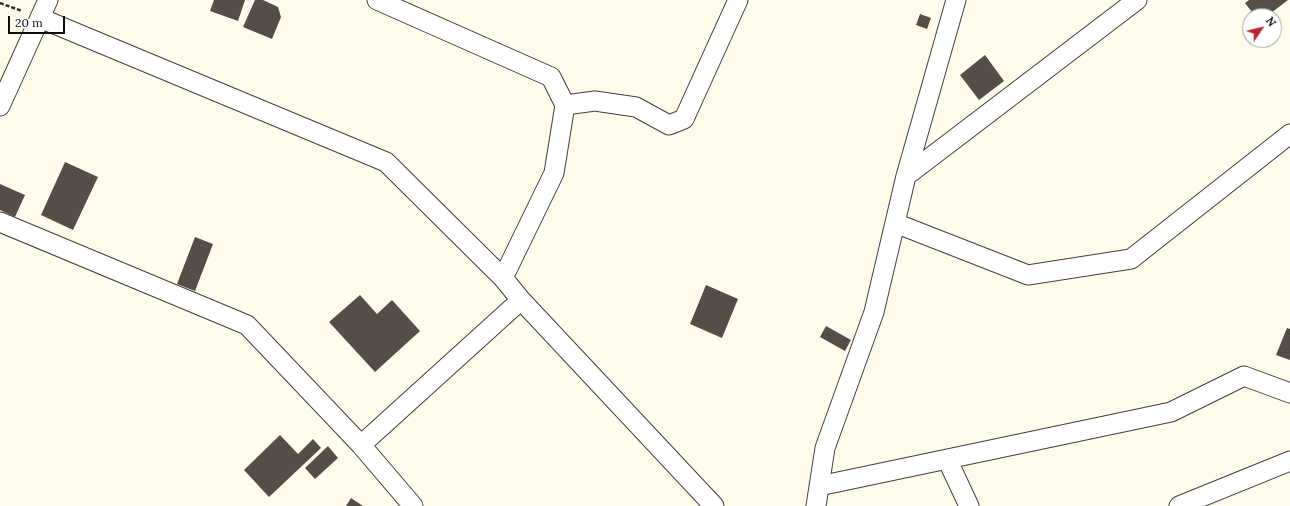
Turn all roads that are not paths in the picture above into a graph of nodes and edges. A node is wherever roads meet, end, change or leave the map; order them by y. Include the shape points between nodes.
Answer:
1 (48, 0) edge
2 (377, 0) edge
3 (738, 0) edge
4 (956, 0) edge
5 (1137, 0) edge
6 (407, 6) edge
7 (40, 18) junction
8 (565, 105) junction
9 (0, 106) edge
10 (1290, 134) edge
11 (906, 176) junction
12 (0, 222) edge
13 (895, 223) junction
14 (503, 278) junction
15 (521, 300) junction
16 (1290, 393) edge
17 (360, 445) junction
18 (947, 459) junction
19 (1290, 461) edge
20 (819, 486) junction
21 (414, 506) edge
22 (714, 506) edge
23 (816, 506) edge
24 (969, 506) edge
25 (1179, 506) edge

1 - 7 street
2 - 6 street
3 - 8 street via 684,119 669,125 636,107 595,101
4 - 11 street
5 - 11 street
6 - 8 street via 551,77
7 - 9 street
7 - 14 street via 386,162
8 - 14 street via 554,173
10 - 13 street via 1131,259 1028,275
11 - 13 street
12 - 17 street via 247,325
13 - 20 street via 874,312 825,448
14 - 15 street
15 - 17 street
15 - 22 street
16 - 18 street via 1244,376 1171,412
17 - 21 street
18 - 20 street
18 - 24 street
19 - 25 street
20 - 23 street

